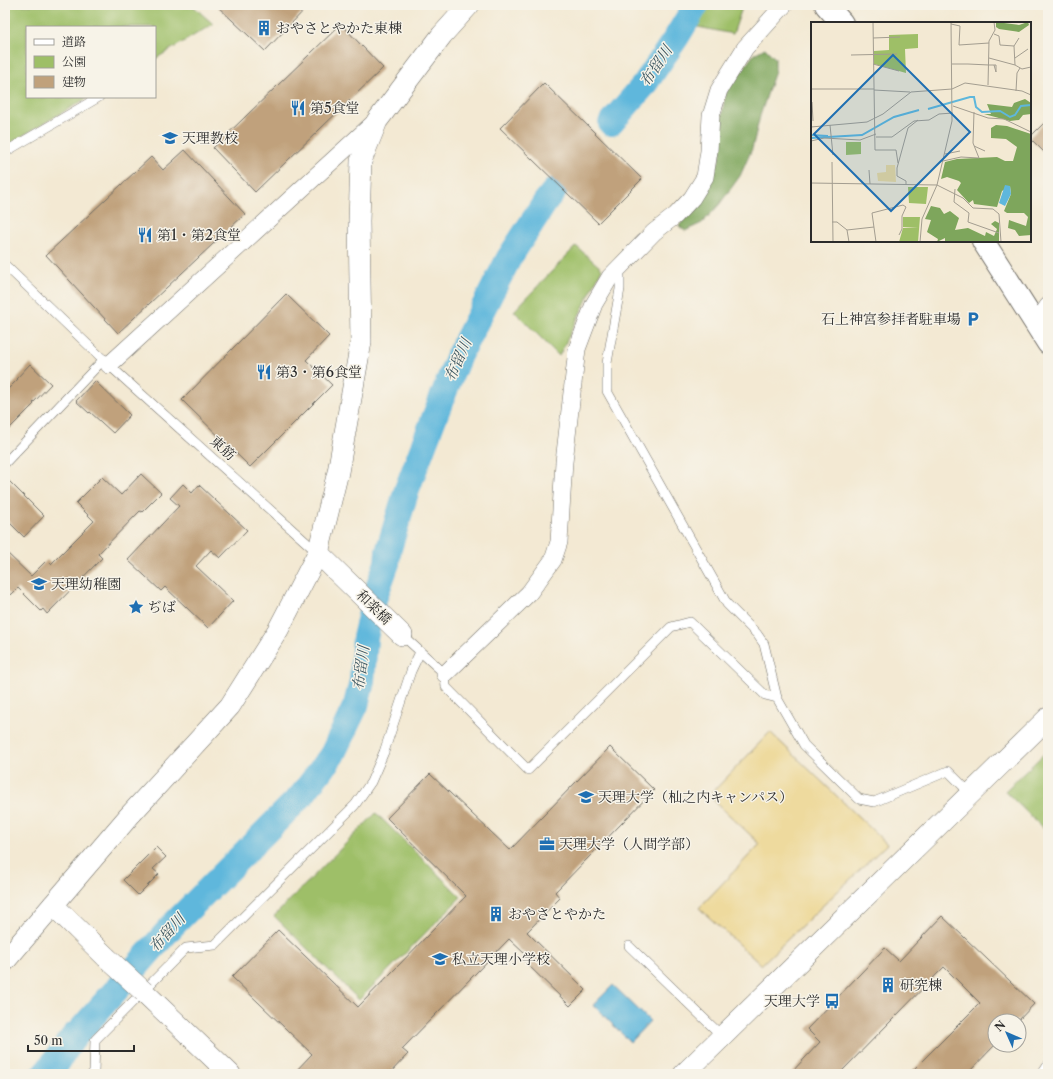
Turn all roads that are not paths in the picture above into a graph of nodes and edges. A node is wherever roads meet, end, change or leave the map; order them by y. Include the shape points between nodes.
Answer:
1 (469, 5) edge
2 (784, 5) edge
3 (826, 5) edge
4 (841, 22) edge
5 (97, 98) edge
6 (377, 121) junction
7 (5, 152) edge
8 (985, 242) edge
9 (5, 264) edge
10 (616, 270) junction
11 (1041, 314) edge
12 (1048, 343) edge
13 (107, 362) junction
14 (5, 463) edge
15 (318, 553) junction
16 (402, 635) joint
17 (420, 652) junction
18 (445, 674) junction
19 (777, 698) junction
20 (1048, 718) edge
21 (970, 793) junction
22 (53, 905) junction
23 (629, 946) dead end
24 (5, 961) edge
25 (722, 1036) junction
26 (1048, 1065) edge
27 (92, 1074) edge
28 (230, 1074) edge
29 (684, 1074) edge
30 (1042, 1074) edge

1 - 6 street via 442,35
2 - 10 street via 745,48 719,90 711,116 705,177 692,198
3 - 4 main road
5 - 7 lane
6 - 13 street
6 - 15 street via 361,161 361,342 338,472
8 - 11 main road
9 - 13 lane, 東筋
10 - 18 street via 594,304 577,349 564,462 559,542 553,560 529,592
10 - 19 lane via 620,276 620,289 608,363 607,391 727,604 764,644
11 - 12 main road
13 - 14 lane
13 - 15 lane, 東筋
15 - 16 street, 和楽橋
15 - 22 street via 278,630 230,706 130,815
16 - 17 lane
17 - 18 lane
17 - 27 lane via 411,671 384,752 371,782 355,805 215,945 186,948 95,1040
18 - 19 lane via 446,687 528,770 671,627 690,622 765,695
19 - 21 lane via 804,745 859,799 874,802 948,771
20 - 21 street
21 - 25 street
22 - 24 street
22 - 28 street, bridge
23 - 25 lane
25 - 29 street
26 - 30 lane

